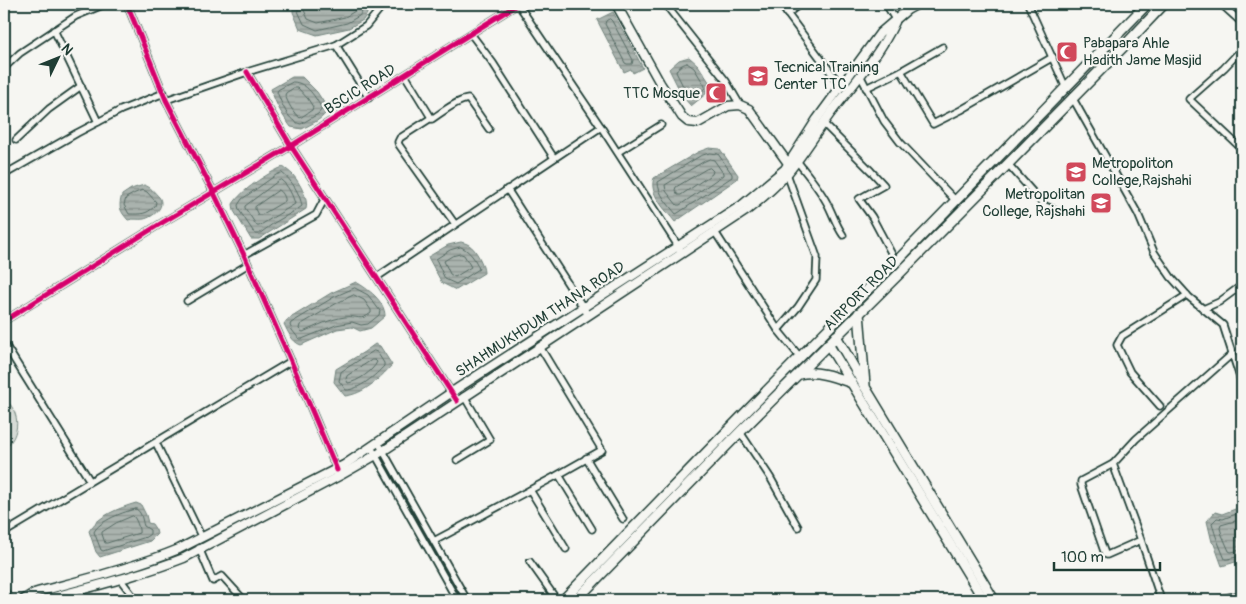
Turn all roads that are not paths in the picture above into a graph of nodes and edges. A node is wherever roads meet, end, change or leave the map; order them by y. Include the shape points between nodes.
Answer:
1 (104, 4) edge
2 (128, 4) edge
3 (384, 4) edge
4 (518, 4) edge
5 (616, 4) edge
6 (665, 4) edge
7 (780, 4) edge
8 (800, 4) edge
9 (886, 4) edge
10 (1028, 4) edge
11 (1147, 4) edge
12 (1164, 4) edge
13 (1221, 4) edge
14 (914, 5) edge
15 (787, 14) junction
16 (896, 21) junction
17 (1242, 23) edge
18 (54, 30) junction
19 (471, 34) junction
20 (336, 45) junction
21 (943, 47) dead end
22 (1242, 49) edge
23 (1053, 57) junction
24 (4, 68) edge
25 (901, 71) junction
26 (247, 72) junction
27 (860, 75) junction
28 (405, 76) junction
29 (81, 86) junction
30 (841, 86) junction
31 (866, 88) junction
32 (1066, 88) junction
33 (164, 93) junction
34 (1072, 97) junction
35 (369, 98) junction
36 (166, 100) junction
37 (740, 105) junction
38 (431, 118) junction
39 (98, 122) junction
40 (823, 123) junction
41 (661, 126) dead end
42 (601, 127) junction
43 (489, 129) dead end
44 (16, 140) dead end
45 (291, 146) junction
46 (1242, 149) edge
47 (618, 152) junction
48 (554, 158) junction
49 (1008, 164) junction
50 (4, 165) edge
51 (790, 167) junction
52 (508, 189) junction
53 (213, 192) junction
54 (325, 198) junction
55 (956, 201) junction
56 (1053, 209) dead end
57 (454, 224) junction
58 (714, 232) junction
59 (843, 235) dead end
60 (681, 249) junction
61 (244, 255) junction
62 (896, 262) junction
63 (247, 265) junction
64 (377, 277) junction
65 (1242, 285) edge
66 (1187, 295) junction
67 (187, 301) dead end
68 (583, 308) junction
69 (1203, 309) junction
70 (860, 313) junction
71 (588, 315) junction
72 (4, 321) edge
73 (778, 330) junction
74 (836, 336) junction
75 (4, 343) edge
76 (828, 344) junction
77 (540, 346) junction
78 (1232, 354) junction
79 (800, 358) junction
80 (291, 361) junction
81 (798, 374) junction
82 (852, 383) junction
83 (1242, 384) edge
84 (865, 387) junction
85 (452, 393) junction
86 (460, 398) junction
87 (1160, 406) dead end
88 (740, 432) junction
89 (156, 443) junction
90 (375, 445) junction
91 (379, 453) junction
92 (586, 458) junction
93 (457, 460) dead end
94 (1113, 464) junction
95 (337, 470) junction
96 (559, 475) junction
97 (90, 481) junction
98 (530, 490) junction
99 (622, 520) dead end
100 (798, 527) dead end
101 (592, 529) dead end
102 (4, 533) edge
103 (202, 538) junction
104 (1141, 540) junction
105 (434, 541) junction
106 (199, 548) junction
107 (566, 549) dead end
108 (530, 562) dead end
109 (120, 579) junction
110 (4, 589) edge
111 (1242, 595) edge
112 (9, 600) edge
113 (23, 600) edge
114 (44, 600) edge
115 (136, 600) edge
116 (244, 600) edge
117 (457, 600) edge
118 (467, 600) edge
119 (557, 600) edge
120 (563, 600) edge
121 (576, 600) edge
122 (984, 600) edge
123 (994, 600) edge
124 (1161, 600) edge
125 (1213, 600) edge

1 - 18 street
2 - 33 street
3 - 20 street via 366,26
4 - 19 street, BSCIC ROAD
4 - 42 street, BSCIC ROAD
5 - 37 main road via 660,83 688,122 698,122 728,106
6 - 37 street via 726,81
7 - 15 street
8 - 15 street
9 - 16 street
10 - 23 street
11 - 32 main road, AIRPORT ROAD
12 - 34 main road, AIRPORT ROAD
13 - 17 street
14 - 16 main road, SHAHMUKHDUM THANA ROAD
15 - 30 street
16 - 27 main road, SHAHMUKHDUM THANA ROAD
16 - 30 main road, SHAHMUKHDUM THANA ROAD via 880,33
18 - 24 street
18 - 29 street
19 - 28 street, BSCIC ROAD
19 - 48 street
20 - 26 street
20 - 35 street
21 - 25 street
22 - 46 street via 1189,99
23 - 25 street via 933,124
23 - 32 street
25 - 31 street
26 - 36 street
26 - 45 street
27 - 31 street
27 - 40 main road, SHAHMUKHDUM THANA ROAD
28 - 35 street, BSCIC ROAD
28 - 38 street
29 - 39 street
29 - 44 street via 49,109
30 - 51 main road, SHAHMUKHDUM THANA ROAD via 817,119
31 - 55 street via 900,142
32 - 55 main road, AIRPORT ROAD
33 - 36 street
33 - 39 street
34 - 49 main road, AIRPORT ROAD
34 - 66 street via 1138,214 1154,252
35 - 45 street, BSCIC ROAD
36 - 53 street
37 - 51 main road via 749,109
38 - 43 street via 468,99
38 - 57 street via 398,142
39 - 50 street via 8,173
40 - 51 main road, SHAHMUKHDUM THANA ROAD
40 - 62 street via 884,186 859,199
41 - 47 street
42 - 47 street, BSCIC ROAD
42 - 48 street
45 - 53 street, BSCIC ROAD
45 - 54 street
47 - 60 street, BSCIC ROAD
48 - 52 street
49 - 56 street via 1044,206
49 - 70 main road, AIRPORT ROAD
51 - 58 main road, SHAHMUKHDUM THANA ROAD via 756,203
51 - 59 street via 812,180
51 - 60 main road, SHAHMUKHDUM THANA ROAD
51 - 73 street via 817,257 816,280
52 - 57 street
52 - 68 street
53 - 61 street
53 - 72 street, BSCIC ROAD
54 - 61 street via 316,216
54 - 64 street
55 - 62 main road, AIRPORT ROAD
57 - 64 street
58 - 60 main road, SHAHMUKHDUM THANA ROAD
58 - 73 street
60 - 68 main road, SHAHMUKHDUM THANA ROAD
60 - 71 main road, SHAHMUKHDUM THANA ROAD
61 - 63 street
62 - 79 main road, AIRPORT ROAD
63 - 67 street
63 - 80 street
64 - 85 street
65 - 69 street
66 - 69 street
66 - 87 street via 1122,336 1117,345 1130,372
68 - 71 street
68 - 85 main road, SHAHMUKHDUM THANA ROAD
69 - 78 street via 1223,326
70 - 74 main road, AIRPORT ROAD
70 - 84 main road
71 - 77 main road, SHAHMUKHDUM THANA ROAD
73 - 79 street
74 - 76 main road, AIRPORT ROAD
74 - 84 main road
75 - 97 street
76 - 81 main road, AIRPORT ROAD
76 - 82 main road
77 - 86 main road, SHAHMUKHDUM THANA ROAD
77 - 92 street via 602,450
78 - 83 street
78 - 94 street via 1136,439
79 - 120 main road, AIRPORT ROAD
80 - 89 street
80 - 95 street
81 - 82 main road via 831,375
81 - 88 main road, AIRPORT ROAD
82 - 122 main road
84 - 123 main road
85 - 86 street
85 - 90 main road, SHAHMUKHDUM THANA ROAD
86 - 91 main road, SHAHMUKHDUM THANA ROAD
86 - 93 street via 490,440
88 - 100 street
88 - 121 main road, AIRPORT ROAD
89 - 97 street
89 - 103 street
90 - 91 street
90 - 95 main road, SHAHMUKHDUM THANA ROAD
91 - 105 street
91 - 106 main road, SHAHMUKHDUM THANA ROAD via 341,476
91 - 117 street
92 - 96 street
92 - 99 street
94 - 104 street
94 - 104 street via 1081,481 1103,550 1107,555
95 - 103 main road, SHAHMUKHDUM THANA ROAD
96 - 98 street
96 - 101 street
97 - 102 street
98 - 105 street
98 - 107 street
103 - 113 main road, SHAHMUKHDUM THANA ROAD via 164,555 34,593
104 - 124 street
105 - 118 street
106 - 109 main road, SHAHMUKHDUM THANA ROAD via 184,558
106 - 116 street via 213,581 222,576
108 - 119 street
109 - 114 main road, SHAHMUKHDUM THANA ROAD
109 - 115 street
110 - 112 street
111 - 125 street

